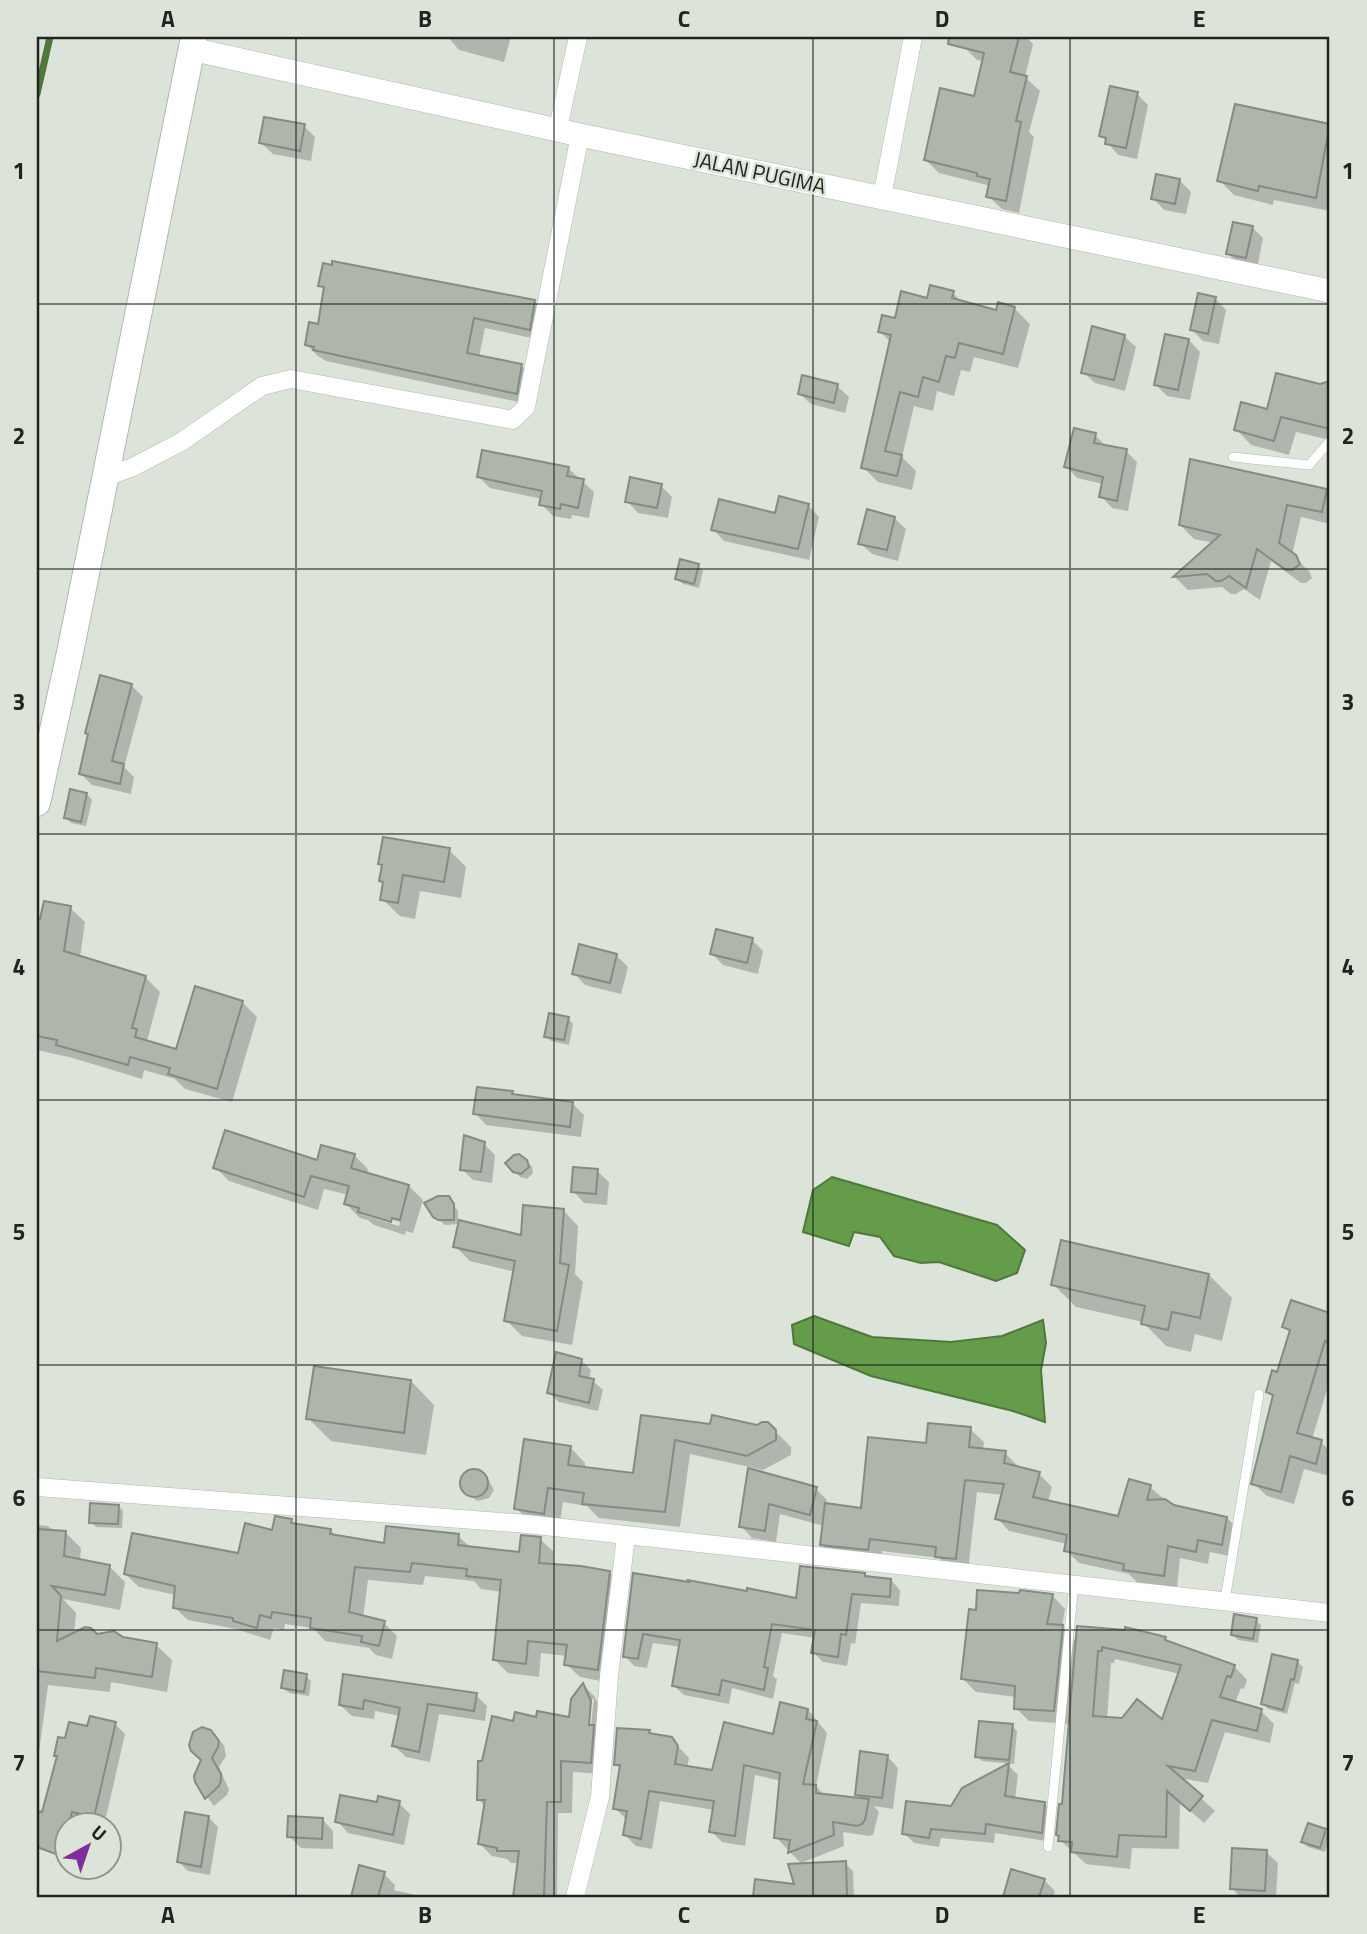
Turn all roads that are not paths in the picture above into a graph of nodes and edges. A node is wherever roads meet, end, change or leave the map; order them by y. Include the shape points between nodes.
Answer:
1 (578, 37) edge
2 (913, 37) edge
3 (192, 43) edge
4 (569, 132) junction
5 (882, 197) junction
6 (1330, 291) edge
7 (1330, 441) edge
8 (1233, 457) dead end
9 (105, 477) junction
10 (37, 803) edge
11 (1259, 1394) dead end
12 (37, 1487) edge
13 (626, 1536) junction
14 (1074, 1583) junction
15 (1225, 1600) junction
16 (1330, 1613) edge
17 (1048, 1847) dead end
18 (575, 1897) edge

1 - 4 street
2 - 5 street
3 - 4 street, JALAN PUGIMA
3 - 9 main road
4 - 5 street, JALAN PUGIMA
4 - 9 street via 526,407 513,420 292,379 262,386 181,442
5 - 6 street, JALAN PUGIMA
7 - 8 lane via 1309,465
9 - 10 main road
11 - 15 lane
12 - 13 street via 500,1522
13 - 14 street
13 - 18 street via 600,1797
14 - 15 street
14 - 17 lane
15 - 16 street

